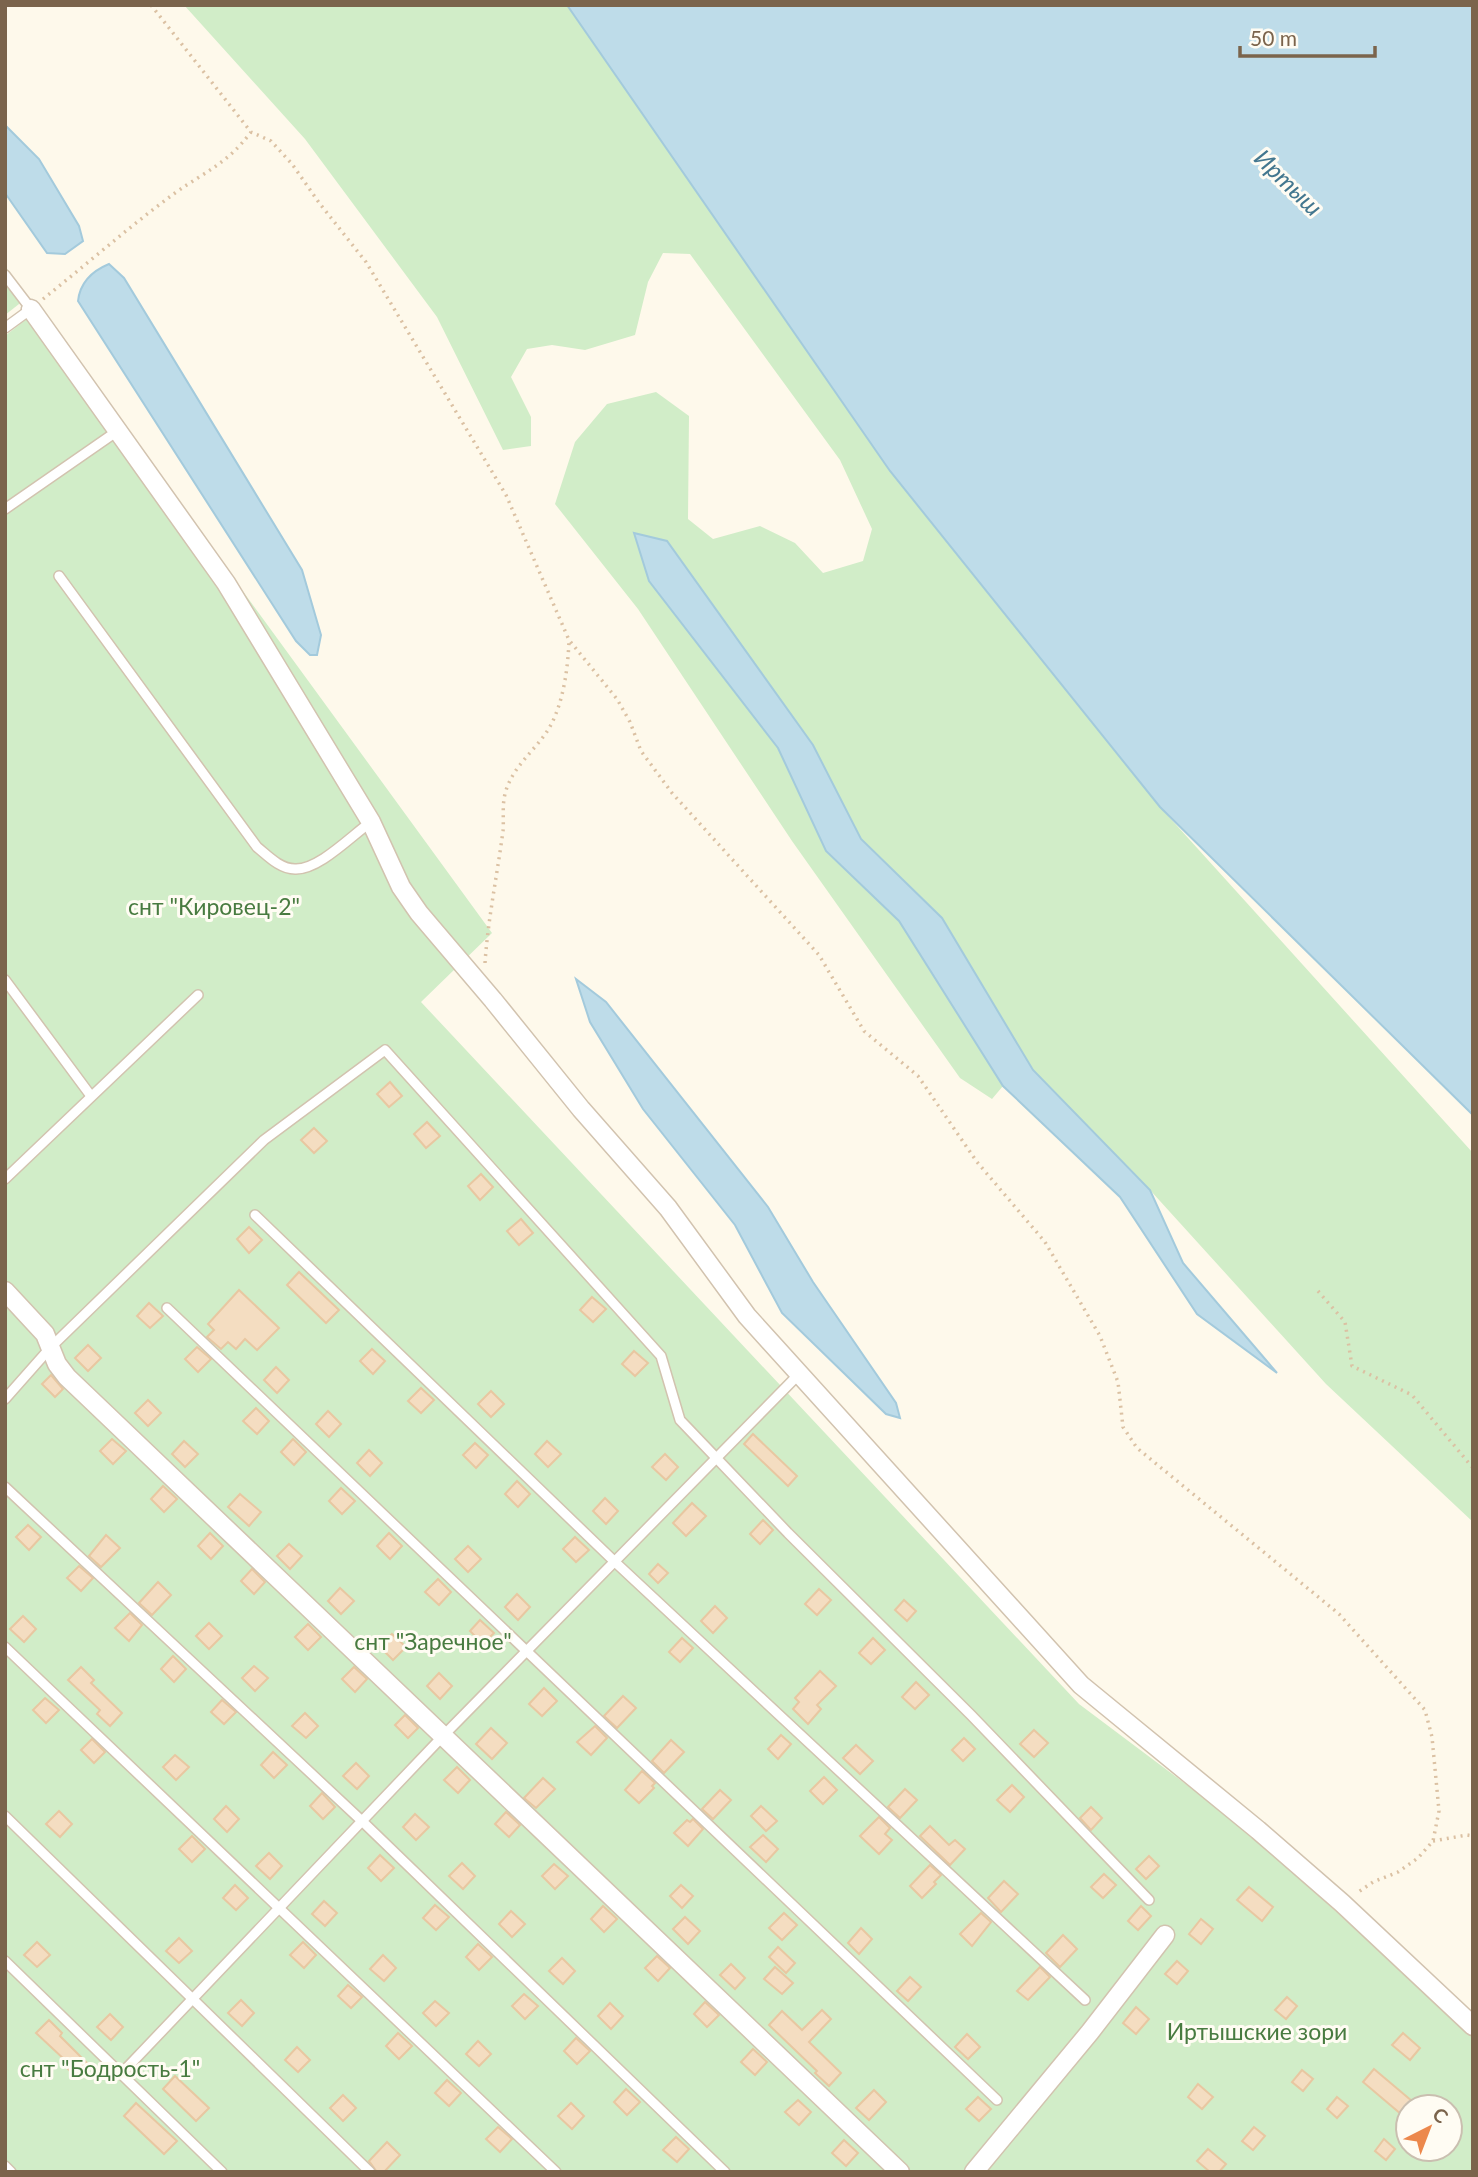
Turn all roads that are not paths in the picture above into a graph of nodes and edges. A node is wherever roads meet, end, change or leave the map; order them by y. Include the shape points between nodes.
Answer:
1 (5, 275) edge
2 (31, 309) junction
3 (5, 328) edge
4 (116, 432) junction
5 (5, 509) edge
6 (59, 576) dead end
7 (371, 822) junction
8 (5, 980) edge
9 (198, 995) dead end
10 (91, 1096) junction
11 (5, 1179) edge
12 (255, 1215) dead end
13 (5, 1291) edge
14 (167, 1308) dead end
15 (51, 1347) junction
16 (800, 1373) junction
17 (5, 1399) edge
18 (717, 1457) junction
19 (5, 1486) edge
20 (615, 1562) junction
21 (5, 1647) edge
22 (527, 1651) junction
23 (443, 1736) junction
24 (5, 1816) edge
25 (363, 1822) junction
26 (1149, 1900) dead end
27 (280, 1908) junction
28 (1165, 1935) dead end
29 (5, 1961) edge
30 (1085, 2000) dead end
31 (192, 2001) junction
32 (1473, 2026) edge
33 (121, 2074) junction
34 (997, 2100) dead end
35 (5, 2166) edge
36 (11, 2172) edge
37 (222, 2172) edge
38 (370, 2172) edge
39 (556, 2172) edge
40 (725, 2172) edge
41 (900, 2172) edge
42 (974, 2172) edge

1 - 2 lane
2 - 3 lane
2 - 4 street
4 - 5 lane
4 - 7 street via 226,583
6 - 7 lane via 257,847 276,863 296,869 317,863
7 - 16 street via 401,887 419,913 668,1208 747,1316
8 - 10 lane
9 - 10 lane
10 - 11 lane
12 - 20 lane
13 - 15 street via 35,1321
14 - 22 lane
15 - 17 lane
15 - 18 lane via 264,1140 385,1049 661,1356 680,1420
15 - 23 street via 67,1377
16 - 18 lane
16 - 32 street via 1081,1685 1342,1903
18 - 20 lane
18 - 26 lane
19 - 25 lane
20 - 22 lane
20 - 30 lane
21 - 27 lane
22 - 23 lane
22 - 34 lane
23 - 25 lane
23 - 41 street
24 - 31 lane
25 - 27 lane
25 - 40 lane
27 - 31 lane
27 - 39 lane
28 - 42 street
29 - 33 lane
31 - 33 lane
31 - 38 lane
33 - 37 lane
35 - 36 lane

